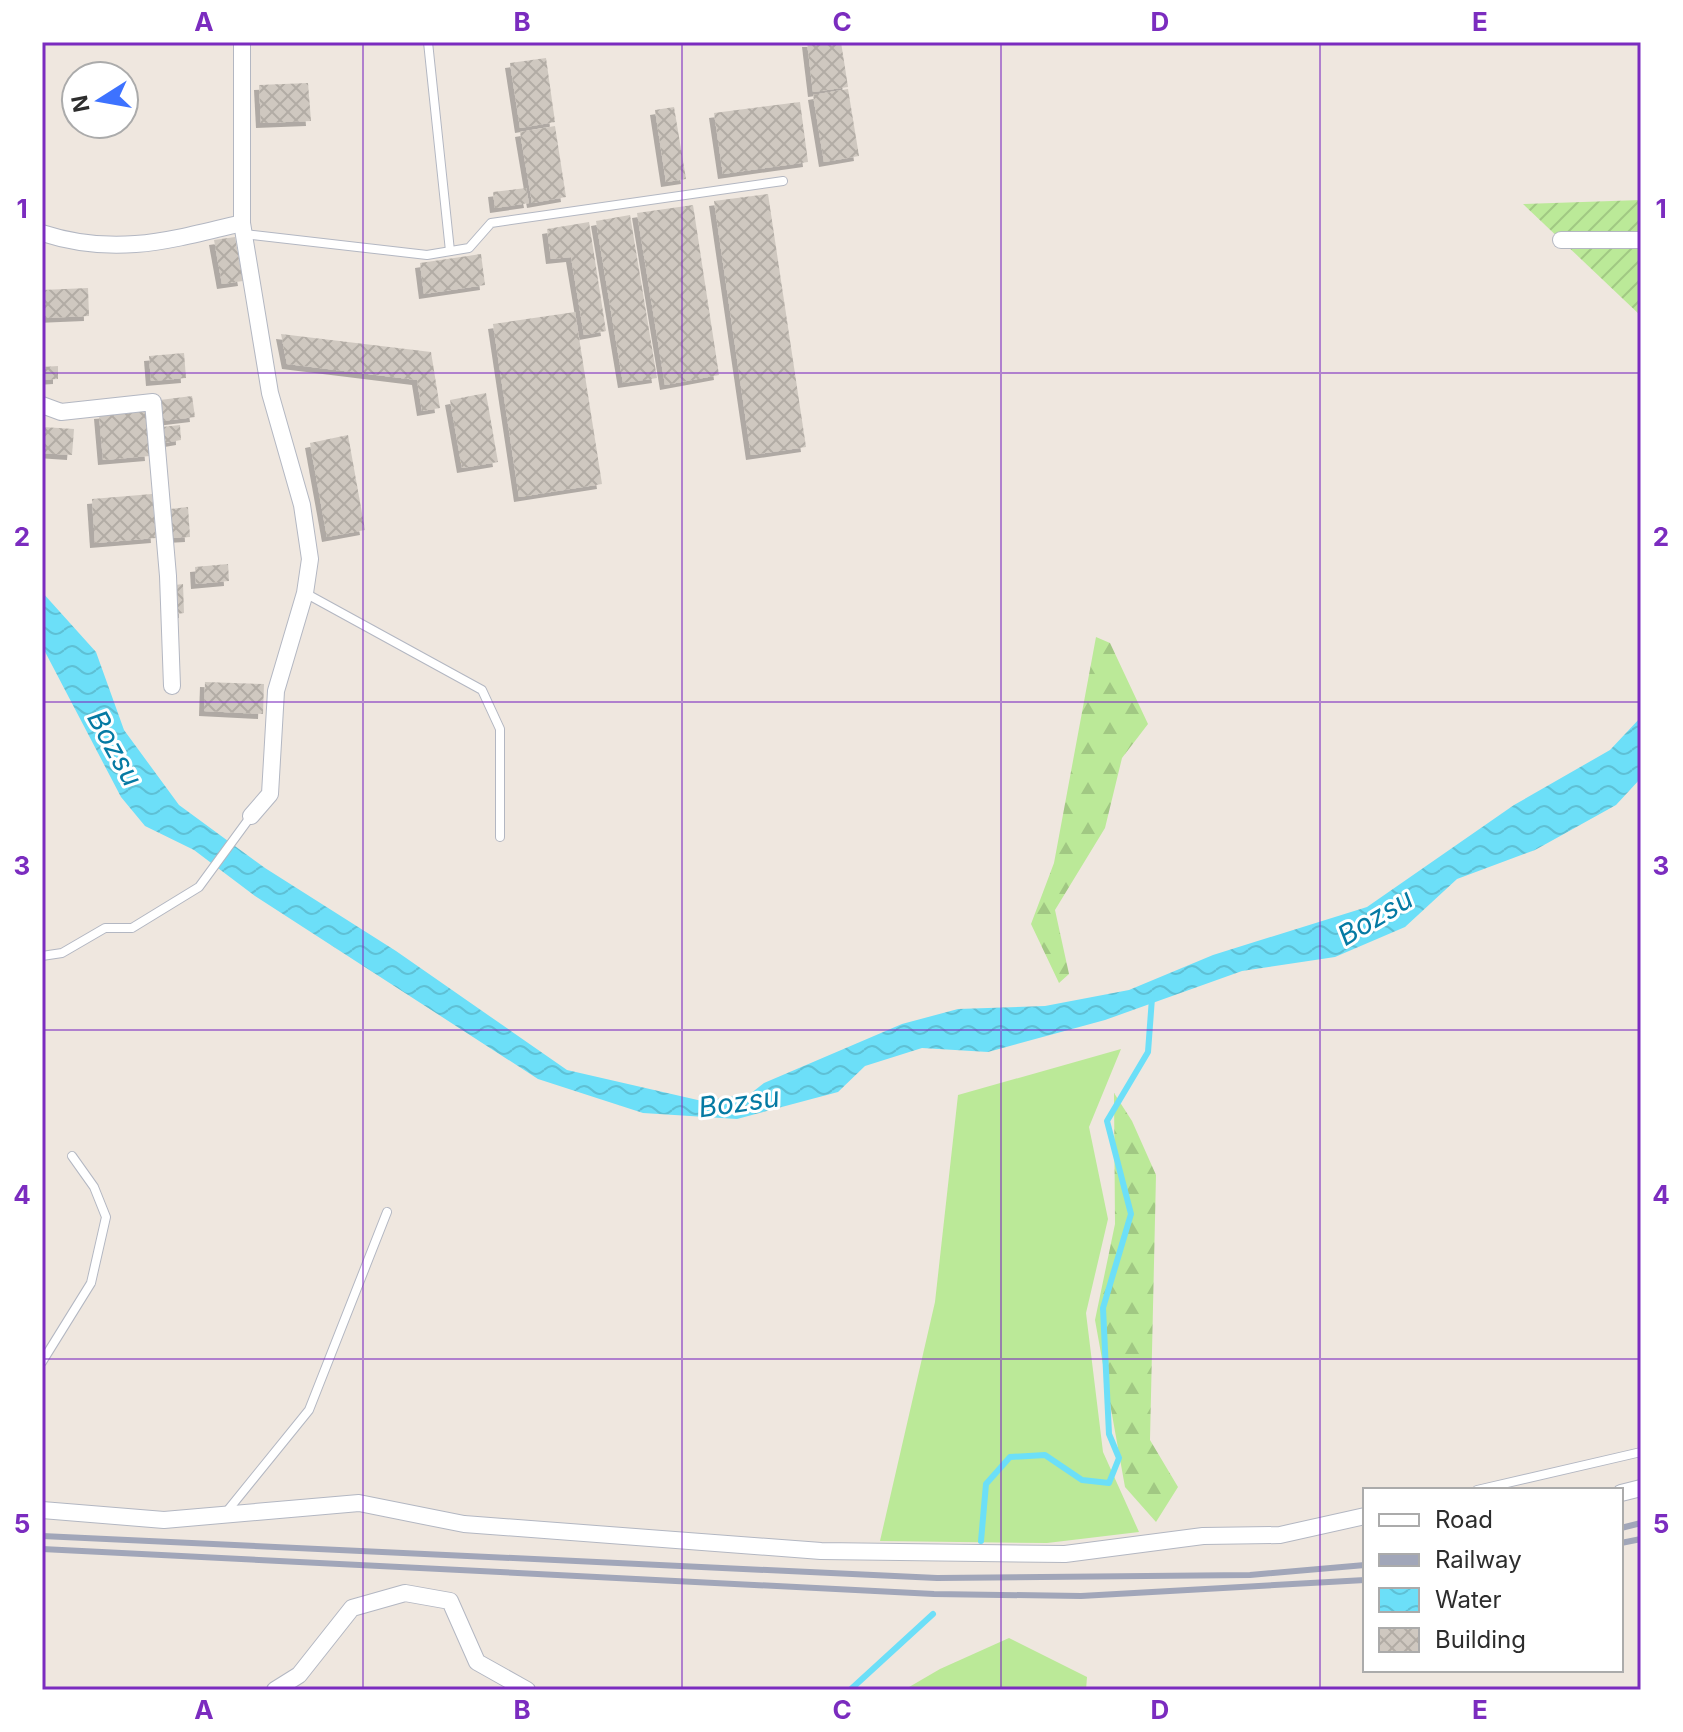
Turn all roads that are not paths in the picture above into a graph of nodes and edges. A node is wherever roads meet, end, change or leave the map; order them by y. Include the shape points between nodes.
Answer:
1 (242, 42) edge
2 (428, 42) edge
3 (783, 181) dead end
4 (243, 228) junction
5 (42, 233) edge
6 (1561, 240) dead end
7 (1641, 240) edge
8 (450, 251) junction
9 (42, 405) edge
10 (305, 593) junction
11 (172, 686) dead end
12 (251, 816) joint
13 (500, 837) dead end
14 (42, 956) edge
15 (72, 1156) dead end
16 (387, 1212) dead end
17 (42, 1362) edge
18 (1641, 1452) edge
19 (1486, 1488) edge
20 (42, 1510) edge
21 (223, 1516) junction
22 (1363, 1516) edge
23 (275, 1690) edge
24 (527, 1690) edge

1 - 4 street
2 - 8 lane
3 - 8 lane via 491,223 469,248
4 - 5 street via 134,247
4 - 8 lane via 427,255
4 - 10 street via 270,393 302,505 310,559
6 - 7 street
9 - 11 street via 61,412 153,402
10 - 12 street via 276,691 270,794
10 - 13 lane via 482,690 500,729
12 - 14 lane via 199,887 132,928 105,928 62,953
15 - 17 lane via 94,1187 106,1217 91,1283
16 - 21 lane via 309,1410
18 - 19 lane
20 - 21 street via 164,1520
21 - 22 street via 359,1503 464,1524 821,1551 1065,1554 1203,1536 1280,1535
23 - 24 street via 299,1675 352,1608 405,1593 450,1601 477,1662

